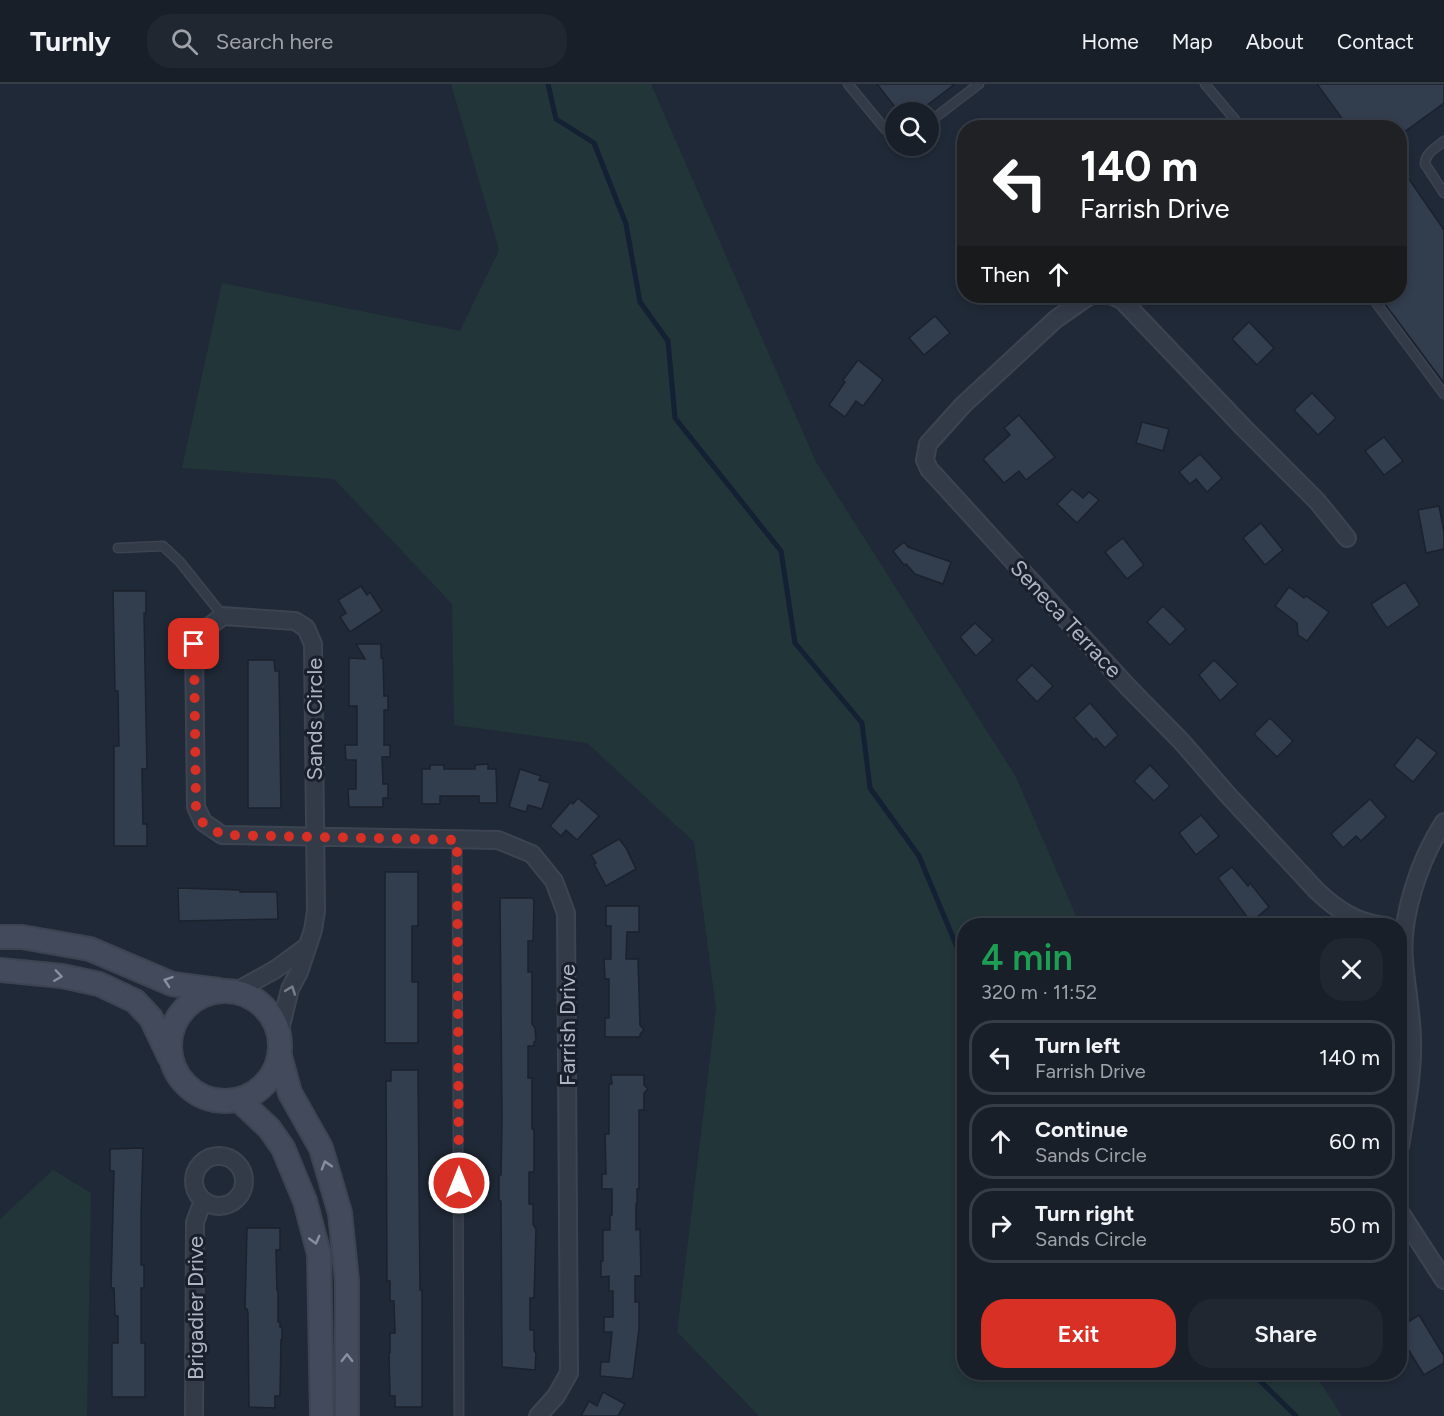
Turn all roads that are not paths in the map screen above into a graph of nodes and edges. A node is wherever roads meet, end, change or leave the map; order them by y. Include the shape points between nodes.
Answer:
1 (848, 84) edge
2 (979, 84) edge
3 (1205, 84) edge
4 (939, 115) edge
5 (1235, 120) edge
6 (885, 129) edge
7 (1444, 141) edge
8 (1444, 193) edge
9 (1079, 303) edge
10 (1125, 303) edge
11 (1376, 303) edge
12 (1444, 394) edge
13 (1347, 538) dead end
14 (118, 548) dead end
15 (223, 616) junction
16 (1444, 822) edge
17 (314, 836) junction
18 (457, 840) junction
19 (1355, 918) edge
20 (1405, 918) edge
21 (0, 937) edge
22 (306, 947) junction
23 (0, 970) edge
24 (1407, 986) edge
25 (230, 991) junction
26 (279, 1034) junction
27 (280, 1056) junction
28 (172, 1063) junction
29 (1407, 1088) edge
30 (239, 1100) junction
31 (203, 1201) dead end
32 (1407, 1223) edge
33 (1444, 1280) edge
34 (195, 1416) edge
35 (321, 1416) edge
36 (347, 1416) edge
37 (459, 1416) edge
38 (538, 1416) edge

1 - 6 lane
2 - 4 lane
3 - 5 lane
7 - 8 lane via 1425,159
9 - 19 street, Seneca Terrace via 1056,319 963,405 928,444 925,453 929,469 1317,891
10 - 13 street via 1317,501
11 - 12 lane
14 - 15 lane via 163,546
15 - 17 street, Sands Circle via 295,621 306,628 313,644
15 - 17 street via 203,631 194,644 196,807 202,822 222,835
16 - 20 street via 1423,863
17 - 18 street, Farrish Drive
17 - 22 street, Sands Circle via 316,911
18 - 37 lane
18 - 38 street, Farrish Drive via 498,840 532,855 554,881 566,913 569,1373
25 -> 21 street via 172,984 90,949
22 - 25 street via 276,969
26 -> 22 street, Sands Circle
23 -> 28 street via 99,984 135,1001 151,1018
24 - 29 street via 1412,1045
25 - 26 street via 260,1003
25 - 28 street via 208,993 180,1013 170,1037
26 - 27 street
27 - 30 street via 267,1083
36 -> 27 street via 347,1281 340,1213 321,1148 290,1093
28 - 30 street via 179,1078 206,1099
30 -> 35 street via 269,1128 283,1148 305,1201 319,1254
31 - 34 street, Brigadier Drive via 195,1222
32 - 33 street

